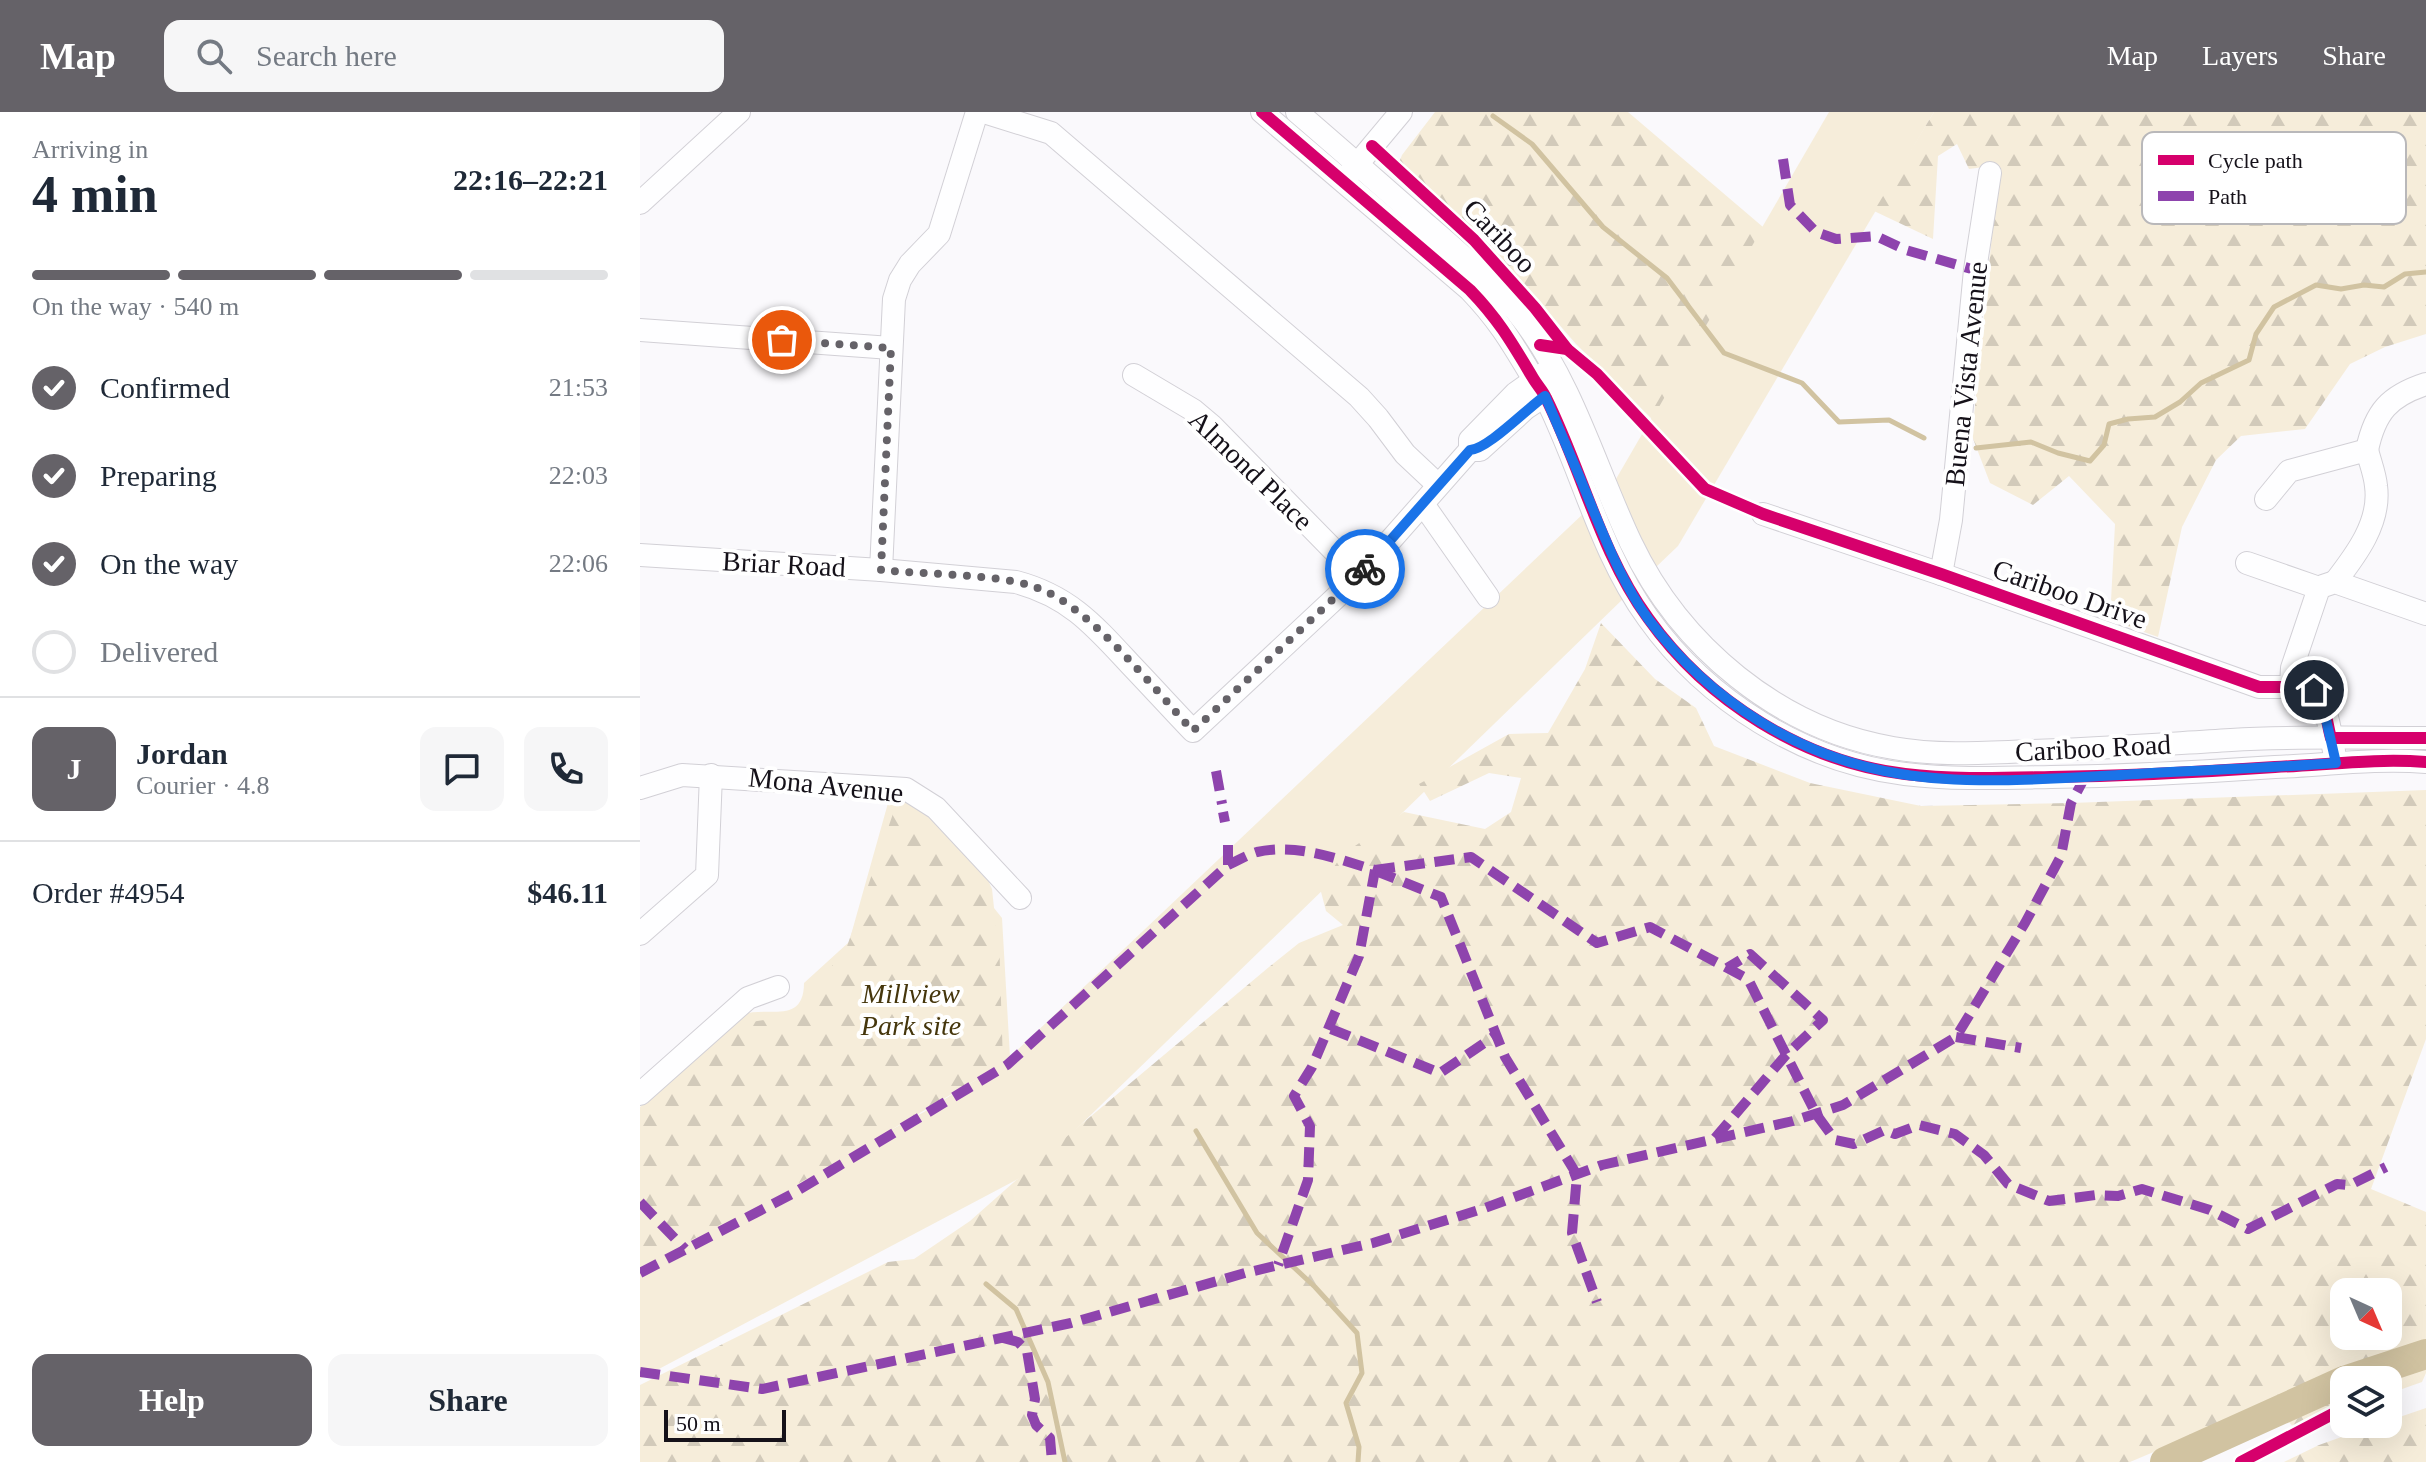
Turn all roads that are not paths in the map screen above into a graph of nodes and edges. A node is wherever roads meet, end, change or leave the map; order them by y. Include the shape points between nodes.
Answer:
1 (739, 112) edge
2 (977, 112) edge
3 (984, 112) edge
4 (1262, 112) edge
5 (1297, 112) edge
6 (1401, 112) edge
7 (1351, 172) junction
8 (1990, 173) dead end
9 (640, 203) edge
10 (640, 330) edge
11 (891, 348) junction
12 (1134, 375) dead end
13 (1549, 381) junction
14 (2426, 384) edge
15 (2367, 450) junction
16 (1438, 485) junction
17 (2266, 499) dead end
18 (1423, 504) junction
19 (1763, 514) dead end
20 (640, 555) edge
21 (2247, 563) dead end
22 (881, 570) junction
23 (1941, 574) junction
24 (1359, 576) junction
25 (2327, 585) junction
26 (1488, 597) dead end
27 (2426, 614) edge
28 (2291, 687) junction
29 (2331, 738) junction
30 (2426, 738) edge
31 (2426, 762) edge
32 (2336, 763) junction
33 (711, 775) junction
34 (640, 788) edge
35 (1020, 898) dead end
36 (640, 934) edge
37 (778, 987) dead end
38 (640, 1094) edge

1 - 9 street
2 - 11 street via 939,234 900,280
3 - 16 street via 1051,133 1359,397
4 - 7 street, Cariboo Road
5 - 7 street, Cariboo Road
6 - 7 street
7 - 13 street, Cariboo Road via 1480,301
8 - 23 street, Buena Vista Avenue
10 - 11 street
11 - 22 street
12 - 24 street, Almond Place via 1212,426
13 - 16 street, Briar Road
13 - 29 street, Cariboo Road via 1667,604 1725,666 1803,718 1891,748 1961,754
13 - 32 street, Cariboo Road via 1616,565 1649,620 1715,690 1796,742 1859,765 1931,777 2085,777
14 - 15 street via 2387,404 2372,425
15 - 17 street via 2289,471
15 - 25 street via 2377,488 2374,512 2355,557
16 - 18 street, Briar Road
18 - 24 street, Briar Road
18 - 26 street
19 - 23 street, Cariboo Drive
20 - 22 street, Briar Road
21 - 25 street
22 - 24 street, Briar Road via 1016,582 1054,595 1088,619 1193,731
23 - 28 street, Cariboo Drive via 2259,687
25 - 27 street
25 - 28 street via 2292,668
28 - 29 street, Cariboo Drive via 2308,687 2318,695
29 - 30 street, Cariboo Road
29 - 32 street, Cariboo Drive
31 - 32 street, Cariboo Road
33 - 34 street, Mona Avenue via 668,777
33 - 35 street, Mona Avenue via 906,789 936,808
33 - 36 street via 707,875
37 - 38 street via 748,998

